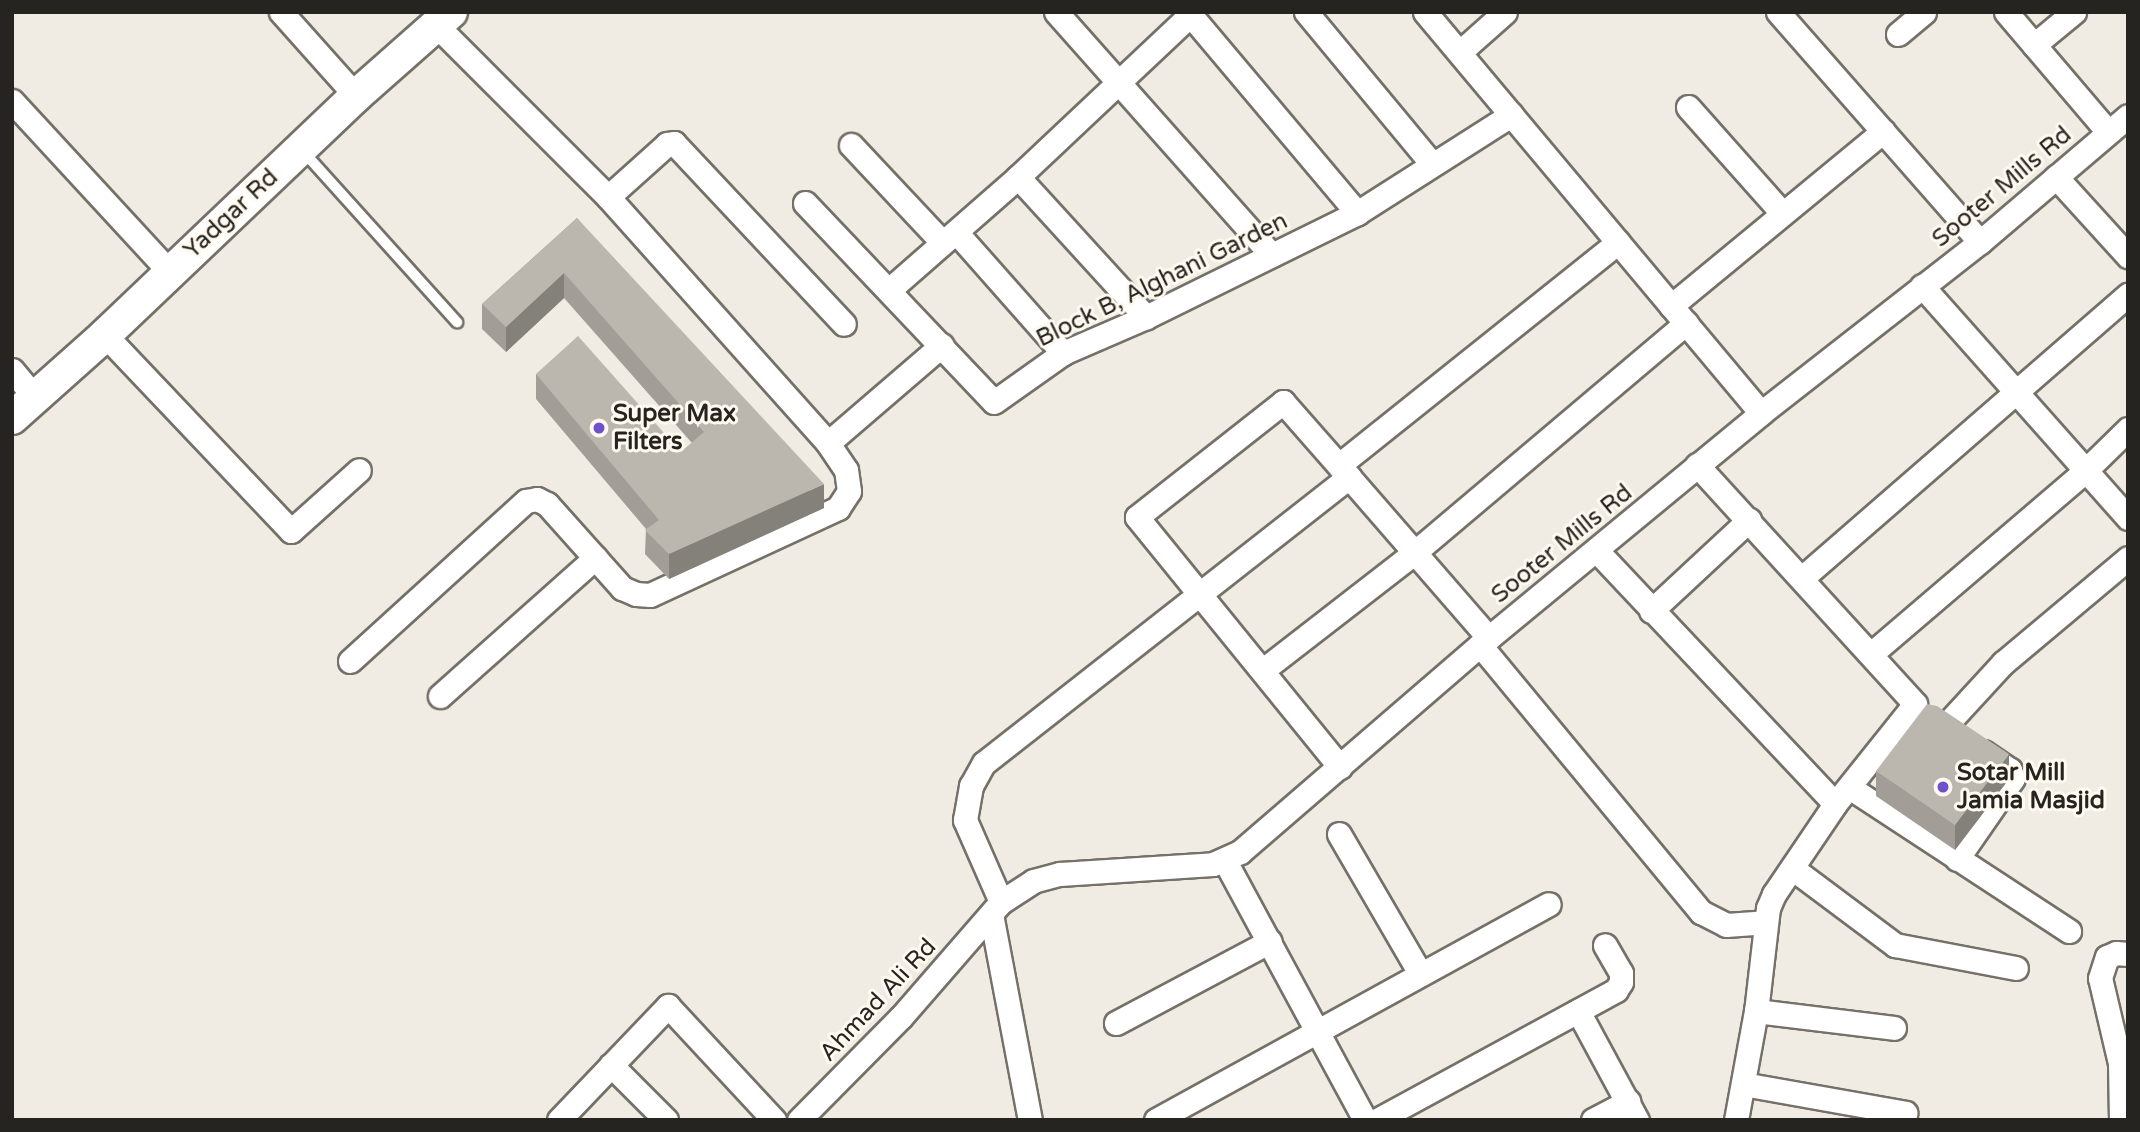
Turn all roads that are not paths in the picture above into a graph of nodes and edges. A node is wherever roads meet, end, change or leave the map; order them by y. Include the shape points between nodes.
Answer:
1 (281, 12) edge
2 (1056, 12) edge
3 (1306, 12) edge
4 (1425, 12) edge
5 (1505, 12) edge
6 (1778, 12) edge
7 (1924, 12) edge
8 (2006, 12) edge
9 (2074, 12) edge
10 (1189, 14) edge
11 (444, 19) edge
12 (1898, 34) dead end
13 (2034, 46) junction
14 (1460, 52) junction
15 (1120, 82) junction
16 (356, 96) junction
17 (12, 101) edge
18 (1688, 107) dead end
19 (1511, 115) junction
20 (2128, 116) edge
21 (1883, 131) junction
22 (2108, 132) junction
23 (851, 145) dead end
24 (301, 149) junction
25 (1432, 164) junction
26 (1018, 177) junction
27 (2056, 177) junction
28 (608, 197) junction
29 (805, 203) dead end
30 (1357, 213) junction
31 (1782, 213) junction
32 (950, 238) junction
33 (1618, 242) junction
34 (1980, 242) junction
35 (1272, 255) junction
36 (2128, 256) edge
37 (169, 271) junction
38 (1922, 286) junction
39 (889, 290) junction
40 (2128, 295) edge
41 (1678, 314) junction
42 (1146, 317) junction
43 (457, 322) dead end
44 (844, 324) dead end
45 (105, 335) junction
46 (942, 345) junction
47 (1063, 353) junction
48 (12, 370) edge
49 (2015, 393) junction
50 (35, 397) junction
51 (1760, 413) junction
52 (12, 418) edge
53 (2128, 429) edge
54 (828, 443) junction
55 (1698, 466) junction
56 (359, 470) dead end
57 (1344, 471) junction
58 (2085, 471) junction
59 (2128, 518) edge
60 (1749, 520) junction
61 (1597, 551) junction
62 (1415, 552) junction
63 (595, 558) junction
64 (2128, 558) edge
65 (1802, 578) junction
66 (1200, 594) junction
67 (1651, 611) junction
68 (1485, 641) junction
69 (1871, 654) junction
70 (350, 661) dead end
71 (1262, 670) junction
72 (440, 696) dead end
73 (1915, 704) junction
74 (1945, 726) junction
75 (1340, 767) junction
76 (1842, 796) junction
77 (1339, 834) dead end
78 (1957, 859) junction
79 (1225, 861) junction
80 (1792, 868) junction
81 (1549, 904) dead end
82 (996, 908) junction
83 (1765, 922) junction
84 (2068, 932) dead end
85 (1270, 941) junction
86 (1605, 945) dead end
87 (2128, 954) edge
88 (2016, 968) dead end
89 (1420, 974) junction
90 (1756, 1011) junction
91 (1578, 1012) junction
92 (1116, 1023) dead end
93 (1894, 1028) dead end
94 (1317, 1030) junction
95 (2124, 1061) edge
96 (611, 1065) junction
97 (1743, 1084) junction
98 (1632, 1111) edge
99 (1905, 1113) dead end
100 (559, 1120) edge
101 (666, 1120) edge
102 (774, 1120) edge
103 (799, 1120) edge
104 (1030, 1120) edge
105 (1156, 1120) edge
106 (1365, 1120) edge
107 (1377, 1120) edge
108 (1593, 1120) edge
109 (1736, 1120) edge
110 (2121, 1120) edge

1 - 16 street
2 - 15 street
3 - 25 street
4 - 14 street
5 - 14 street
6 - 21 street
7 - 12 street
8 - 13 street
9 - 13 street
10 - 15 street
10 - 30 street
11 - 16 street, Yadgar Rd
11 - 28 street
13 - 22 street
14 - 19 street
15 - 26 street
15 - 35 street
16 - 24 street, Yadgar Rd
17 - 37 street
18 - 31 street
19 - 25 street, Block B, Alghani Garden
19 - 33 street
20 - 22 street, Sooter Mills Rd
21 - 31 street
21 - 34 street
22 - 27 street, Sooter Mills Rd
23 - 32 street
24 - 37 street, Yadgar Rd
24 - 43 lane
25 - 30 street, Block B, Alghani Garden
26 - 32 street
26 - 42 street
27 - 34 street, Sooter Mills Rd
27 - 36 street
28 - 44 street via 667,144 674,143
28 - 54 street
29 - 39 street
30 - 35 street, Block B, Alghani Garden
31 - 41 street
32 - 39 street
32 - 47 street
33 - 41 street
33 - 57 street
34 - 38 street, Sooter Mills Rd
35 - 42 street, Block B, Alghani Garden
37 - 45 street, Yadgar Rd
38 - 49 street
38 - 51 street, Sooter Mills Rd
39 - 46 street
40 - 49 street
41 - 51 street
41 - 62 street
42 - 47 street, Block B, Alghani Garden
45 - 50 street, Yadgar Rd
45 - 56 street via 291,531
46 - 47 street, Block B, Alghani Garden via 994,402
46 - 54 street
48 - 50 street
49 - 58 street
49 - 65 street
50 - 52 street, Yadgar Rd
51 - 55 street, Sooter Mills Rd
53 - 58 street
54 - 63 street via 846,470 849,491 838,508 650,595 622,588
55 - 60 street
55 - 61 street, Sooter Mills Rd
57 - 62 street
57 - 66 street
57 - 66 street via 1283,402 1137,517
58 - 59 street
58 - 69 street
60 - 65 street
60 - 67 street
61 - 67 street
61 - 68 street, Sooter Mills Rd
62 - 68 street
62 - 71 street
63 - 70 street via 547,504 537,499 526,501
63 - 72 street
64 - 74 street via 2003,663
65 - 69 street
66 - 71 street
66 - 82 street via 984,763 971,786 965,820
67 - 76 street
68 - 75 street, Sooter Mills Rd
68 - 83 street via 1701,912 1726,925
69 - 73 street
71 - 75 street
73 - 74 street
73 - 76 street
74 - 78 street via 2010,770 2013,778
75 - 79 street, Sooter Mills Rd
76 - 78 street
76 - 80 street
77 - 89 street
78 - 84 street
79 - 82 street, Sooter Mills Rd via 1060,874 1033,881
79 - 85 street
80 - 83 street via 1774,894
80 - 88 street via 1895,945
81 - 89 street
82 - 103 street, Ahmad Ali Rd via 901,1017
82 - 104 street
83 - 90 street
85 - 92 street
85 - 94 street
86 - 91 street via 1621,973 1621,982 1616,990
87 - 95 street via 2108,957 2100,978
89 - 94 street
90 - 93 street
90 - 97 street
91 - 98 street
91 - 107 street
94 - 105 street
94 - 106 street
95 - 110 street
96 - 100 street
96 - 101 street
96 - 102 street via 668,1006
97 - 99 street
97 - 109 street
98 - 108 street

